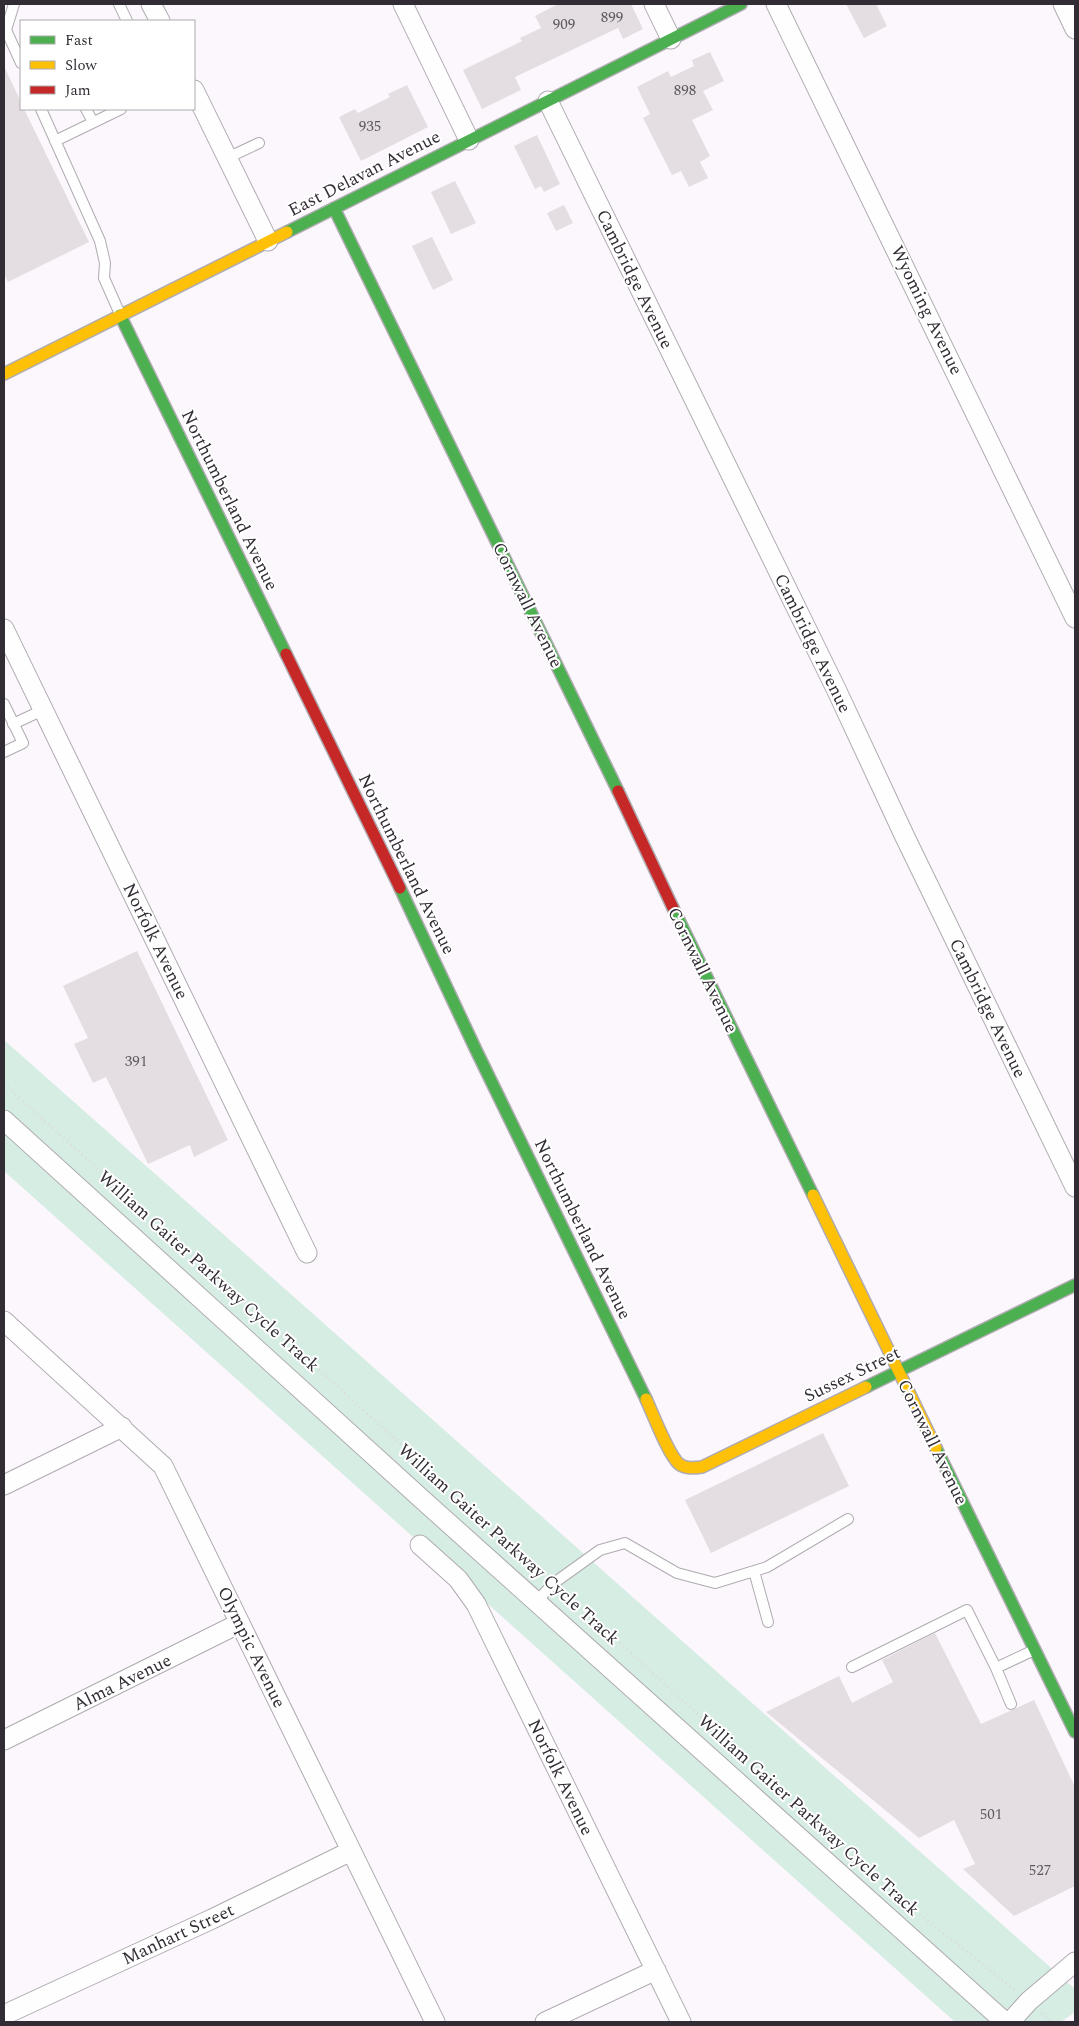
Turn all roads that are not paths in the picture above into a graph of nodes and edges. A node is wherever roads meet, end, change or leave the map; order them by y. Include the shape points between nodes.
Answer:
1 (14, 4) edge
2 (119, 4) edge
3 (151, 4) edge
4 (402, 4) edge
5 (654, 4) edge
6 (741, 4) edge
7 (776, 4) edge
8 (1063, 4) edge
9 (127, 20) edge
10 (159, 20) edge
11 (1075, 29) edge
12 (671, 39) junction
13 (20, 61) edge
14 (195, 92) edge
15 (548, 100) junction
16 (41, 110) edge
17 (87, 110) edge
18 (119, 110) edge
19 (93, 122) junction
20 (469, 140) junction
21 (55, 141) junction
22 (259, 143) dead end
23 (227, 158) junction
24 (334, 208) junction
25 (268, 241) junction
26 (120, 315) junction
27 (4, 374) edge
28 (1075, 618) edge
29 (4, 629) edge
30 (4, 704) edge
31 (43, 710) junction
32 (13, 724) junction
33 (4, 752) edge
34 (4, 1120) edge
35 (1075, 1187) edge
36 (307, 1254) dead end
37 (1075, 1285) edge
38 (4, 1320) edge
39 (898, 1371) junction
40 (122, 1427) junction
41 (661, 1430) joint
42 (4, 1486) edge
43 (848, 1519) dead end
44 (420, 1545) dead end
45 (754, 1571) junction
46 (536, 1602) junction
47 (768, 1622) dead end
48 (240, 1623) junction
49 (1034, 1650) junction
50 (852, 1667) dead end
51 (996, 1668) junction
52 (1012, 1704) dead end
53 (1075, 1732) edge
54 (4, 1740) edge
55 (351, 1850) junction
56 (1075, 1962) edge
57 (656, 1970) junction
58 (4, 2015) edge
59 (435, 2022) edge
60 (546, 2022) edge
61 (681, 2022) edge
62 (1005, 2022) edge
63 (1010, 2022) edge

1 - 13 lane via 6,30
2 - 9 lane
3 - 10 street
4 - 20 street
5 - 12 street
6 - 12 street, East Delavan Avenue
7 - 28 street, Wyoming Avenue
8 - 11 street
12 - 15 street, East Delavan Avenue
14 - 23 street
15 - 20 street, East Delavan Avenue
15 - 35 street, Cambridge Avenue
16 - 21 lane
17 - 19 lane
18 - 19 lane
19 - 21 lane
20 - 24 street, East Delavan Avenue
21 - 26 lane via 100,241 104,278
22 - 23 lane
23 - 25 street
24 - 25 street, East Delavan Avenue
24 - 39 street, Cornwall Avenue
25 - 26 street, East Delavan Avenue
26 - 27 street, East Delavan Avenue
26 - 41 street, Northumberland Avenue
29 - 31 street, Norfolk Avenue
30 - 32 lane
31 - 32 lane
31 - 36 street, Norfolk Avenue
32 - 33 lane via 22,743
34 - 46 street
37 - 39 street, Sussex Street
38 - 40 street, Olympic Avenue
39 - 41 street, Sussex Street via 694,1470 676,1461
39 - 49 street, Cornwall Avenue
40 - 42 street
40 - 48 street, Olympic Avenue via 164,1466
43 - 45 lane via 767,1567
44 - 57 street, Norfolk Avenue via 458,1579 476,1604
45 - 46 lane via 715,1583 677,1573 625,1543 600,1550 554,1583
45 - 47 lane
46 - 62 street
48 - 54 street, Alma Avenue
48 - 55 street, Olympic Avenue
49 - 51 lane
49 - 53 street, Cornwall Avenue
50 - 51 lane via 967,1610
51 - 52 lane
55 - 58 street, Manhart Street
55 - 59 street, Olympic Avenue
56 - 63 street via 1029,2001
57 - 60 street
57 - 61 street, Norfolk Avenue

